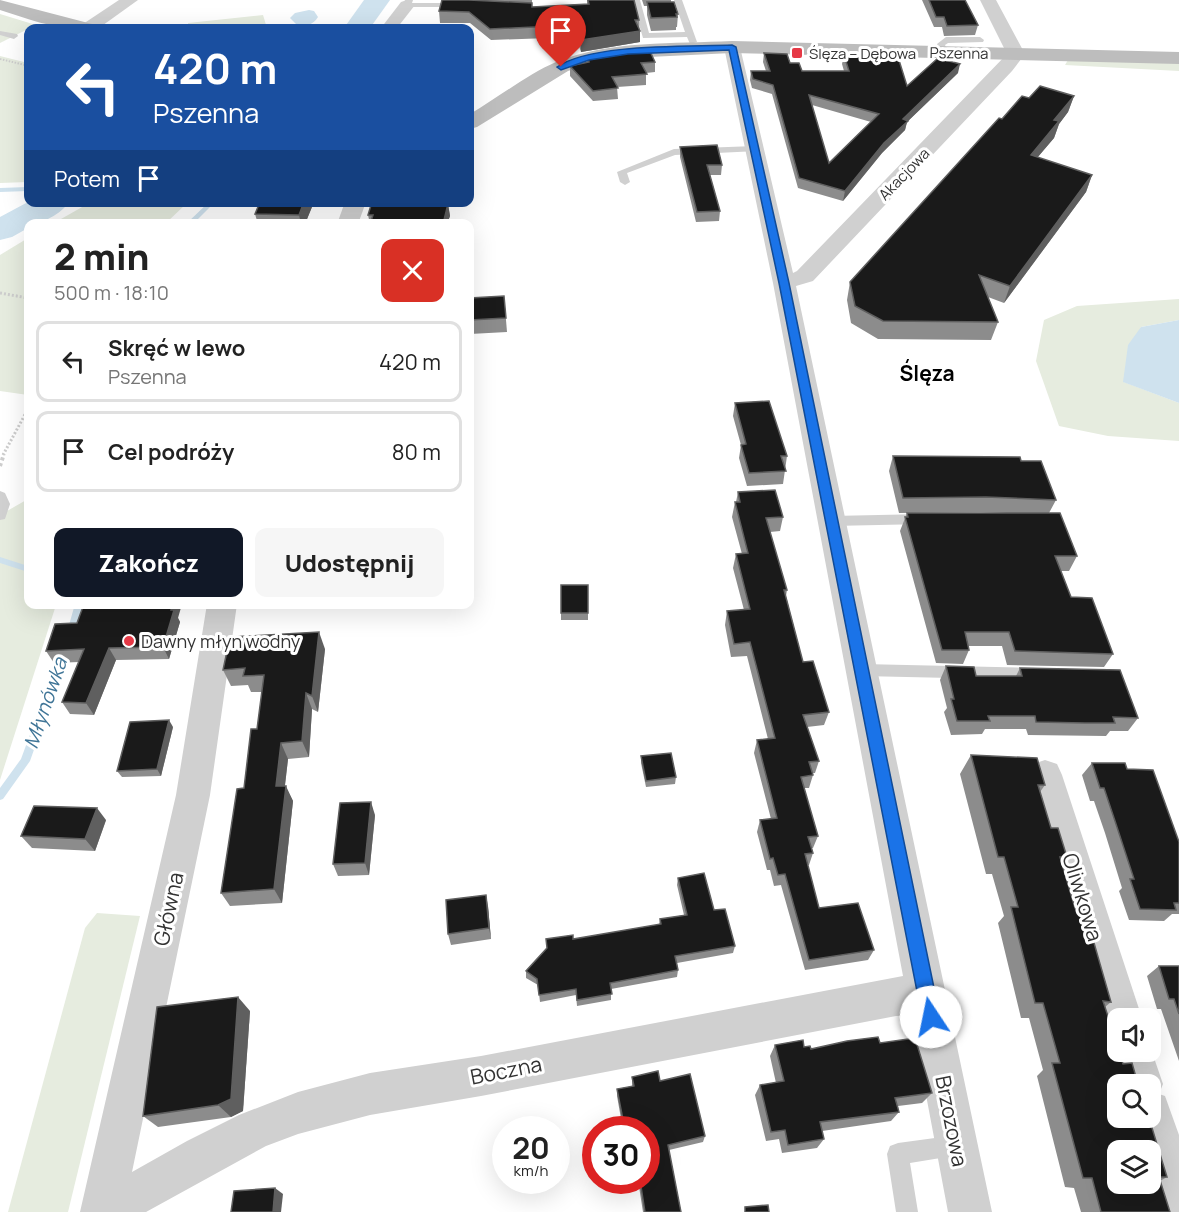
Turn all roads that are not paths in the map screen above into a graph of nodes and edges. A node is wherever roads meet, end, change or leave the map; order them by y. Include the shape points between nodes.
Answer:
1 (130, 0) edge
2 (636, 0) edge
3 (678, 0) edge
4 (988, 0) edge
5 (408, 2) edge
6 (0, 4) edge
7 (469, 5) edge
8 (671, 10) edge
9 (681, 10) junction
10 (639, 11) junction
11 (650, 11) edge
12 (70, 24) edge
13 (93, 24) edge
14 (392, 24) edge
15 (0, 33) edge
16 (14, 36) dead end
17 (980, 40) dead end
18 (693, 41) junction
19 (732, 47) junction
20 (944, 52) junction
21 (1016, 54) junction
22 (1179, 58) edge
23 (474, 121) edge
24 (754, 149) junction
25 (625, 182) dead end
26 (784, 283) junction
27 (0, 496) edge
28 (0, 515) edge
29 (935, 519) edge
30 (832, 521) junction
31 (221, 609) edge
32 (862, 670) junction
33 (1053, 674) edge
34 (1045, 775) edge
35 (927, 996) junction
36 (1119, 1008) edge
37 (1155, 1128) edge
38 (957, 1146) junction
39 (1179, 1201) edge
40 (103, 1207) edge
41 (908, 1212) edge
42 (970, 1212) edge

1 - 13 street
2 - 10 lane
3 - 9 lane
4 - 21 street
5 - 7 lane
5 - 14 street
6 - 12 street
8 - 9 lane
9 - 18 lane
10 - 11 lane
10 - 18 lane via 646,36
15 - 16 lane
17 - 20 lane via 946,40 941,44
18 - 19 street, Pszenna
18 - 23 street, Pszenna via 580,60 550,73
19 - 20 street, Pszenna
19 - 24 street, Brzozowa
20 - 21 street, Pszenna
21 - 22 street, Pszenna
21 - 26 street, Akacjowa via 805,276
24 - 25 lane via 674,152 622,172
24 - 26 street, Brzozowa
26 - 30 street, Brzozowa
27 - 28 lane
29 - 30 lane
30 - 32 street, Brzozowa
31 - 40 street, Główna via 193,795
32 - 33 lane
32 - 35 street, Brzozowa
34 - 36 street, Oliwkowa
35 - 38 street, Brzozowa
35 - 40 street, Boczna via 896,996 370,1094 298,1113 255,1130 137,1194
37 - 39 street
38 - 41 lane via 898,1154
38 - 42 street, Brzozowa

